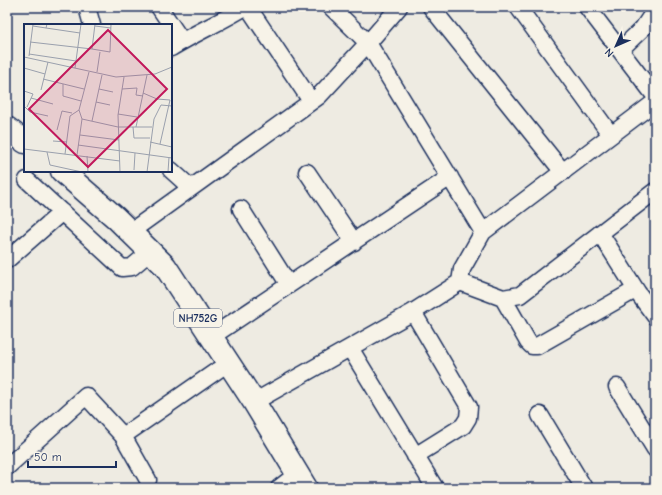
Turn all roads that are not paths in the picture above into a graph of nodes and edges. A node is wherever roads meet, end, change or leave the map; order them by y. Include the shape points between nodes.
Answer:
1 (87, 7) edge
2 (159, 7) edge
3 (246, 7) edge
4 (331, 7) edge
5 (399, 7) edge
6 (431, 7) edge
7 (518, 7) edge
8 (587, 7) edge
9 (655, 10) edge
10 (228, 12) edge
11 (92, 24) edge
12 (167, 24) edge
13 (172, 34) edge
14 (368, 43) junction
15 (177, 44) edge
16 (620, 50) junction
17 (655, 96) edge
18 (311, 101) junction
19 (655, 102) edge
20 (7, 128) edge
21 (611, 136) junction
22 (24, 141) edge
23 (172, 171) edge
24 (63, 172) edge
25 (307, 172) dead end
26 (563, 172) junction
27 (450, 178) junction
28 (27, 180) dead end
29 (191, 188) junction
30 (653, 197) edge
31 (241, 209) dead end
32 (62, 212) junction
33 (130, 232) junction
34 (483, 232) junction
35 (600, 233) junction
36 (354, 242) junction
37 (150, 252) junction
38 (7, 260) edge
39 (460, 282) junction
40 (289, 285) junction
41 (637, 292) junction
42 (503, 298) junction
43 (413, 312) junction
44 (655, 316) edge
45 (211, 337) junction
46 (350, 348) junction
47 (228, 364) junction
48 (617, 387) dead end
49 (254, 402) junction
50 (540, 414) dead end
51 (123, 436) junction
52 (655, 450) edge
53 (415, 456) junction
54 (7, 467) edge
55 (302, 481) edge
56 (147, 485) edge
57 (279, 488) edge
58 (435, 488) edge
59 (584, 488) edge

1 - 11 street
2 - 12 street
3 - 10 street
3 - 18 street
4 - 14 street
5 - 14 street
6 - 26 street
7 - 21 street
8 - 16 street
9 - 16 street via 643,28
10 - 15 street
13 - 15 street
14 - 18 street via 319,96
14 - 27 street
16 - 17 street
18 - 29 street
19 - 21 street
20 - 22 highway
21 - 26 street
23 - 29 street
24 - 33 highway, NH752G
25 - 36 street
26 - 34 street
27 - 34 street
27 - 36 street
28 - 32 street
29 - 33 street
30 - 35 street
31 - 40 street
32 - 37 street via 122,268 132,267
32 - 38 street
33 - 37 highway, NH752G
34 - 39 street via 462,269
35 - 41 street
35 - 42 street via 520,295
36 - 40 street
37 - 45 highway, NH752G via 165,266
39 - 42 street
39 - 43 street
40 - 45 street
41 - 42 street via 537,346 532,346 528,342
41 - 44 street
43 - 46 street
43 - 53 street via 469,407 468,418 463,426
45 - 47 highway, NH752G
46 - 49 street
46 - 53 street
47 - 49 highway, NH752G
47 - 51 street
48 - 52 street
49 - 55 highway, NH752G
50 - 59 street
51 - 54 street via 86,396
51 - 56 street
53 - 58 street
55 - 57 street

